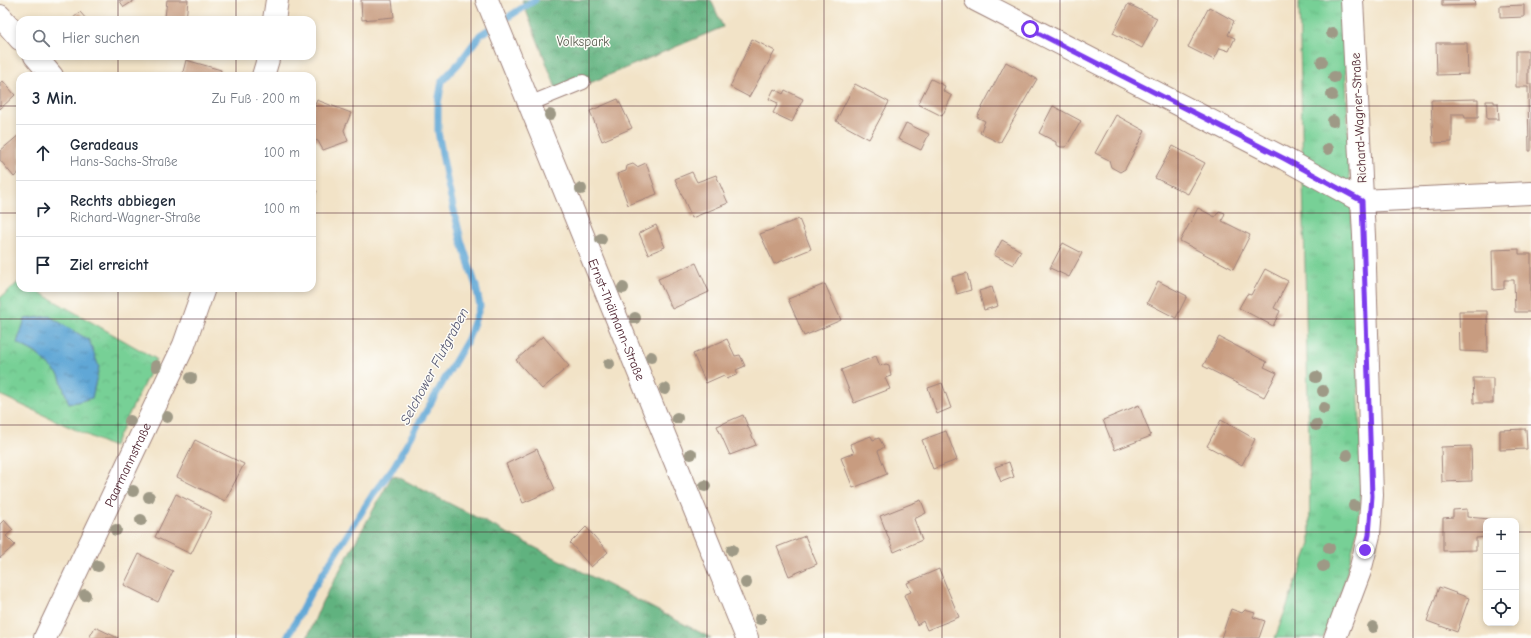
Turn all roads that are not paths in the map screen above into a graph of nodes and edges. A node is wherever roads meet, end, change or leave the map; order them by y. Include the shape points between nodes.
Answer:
1 (276, 0) edge
2 (487, 0) edge
3 (976, 0) edge
4 (1352, 0) edge
5 (1000, 6) edge
6 (0, 16) edge
7 (274, 16) edge
8 (16, 34) edge
9 (38, 60) edge
10 (268, 60) edge
11 (49, 72) edge
12 (264, 72) edge
13 (583, 82) dead end
14 (529, 104) junction
15 (1531, 193) edge
16 (1362, 201) junction
17 (203, 292) edge
18 (46, 638) edge
19 (747, 638) edge
20 (1335, 638) edge

1 - 7 street
2 - 14 street, Ernst-Thälmann-Straße
3 - 5 street
4 - 16 street, Richard-Wagner-Straße
5 - 16 street
6 - 8 street
9 - 11 street
10 - 12 street
13 - 14 lane
14 - 19 street, Ernst-Thälmann-Straße
15 - 16 street
16 - 20 street, Richard-Wagner-Straße via 1372,496 1369,535 1360,570
17 - 18 street, Paarmannstraße via 184,345

